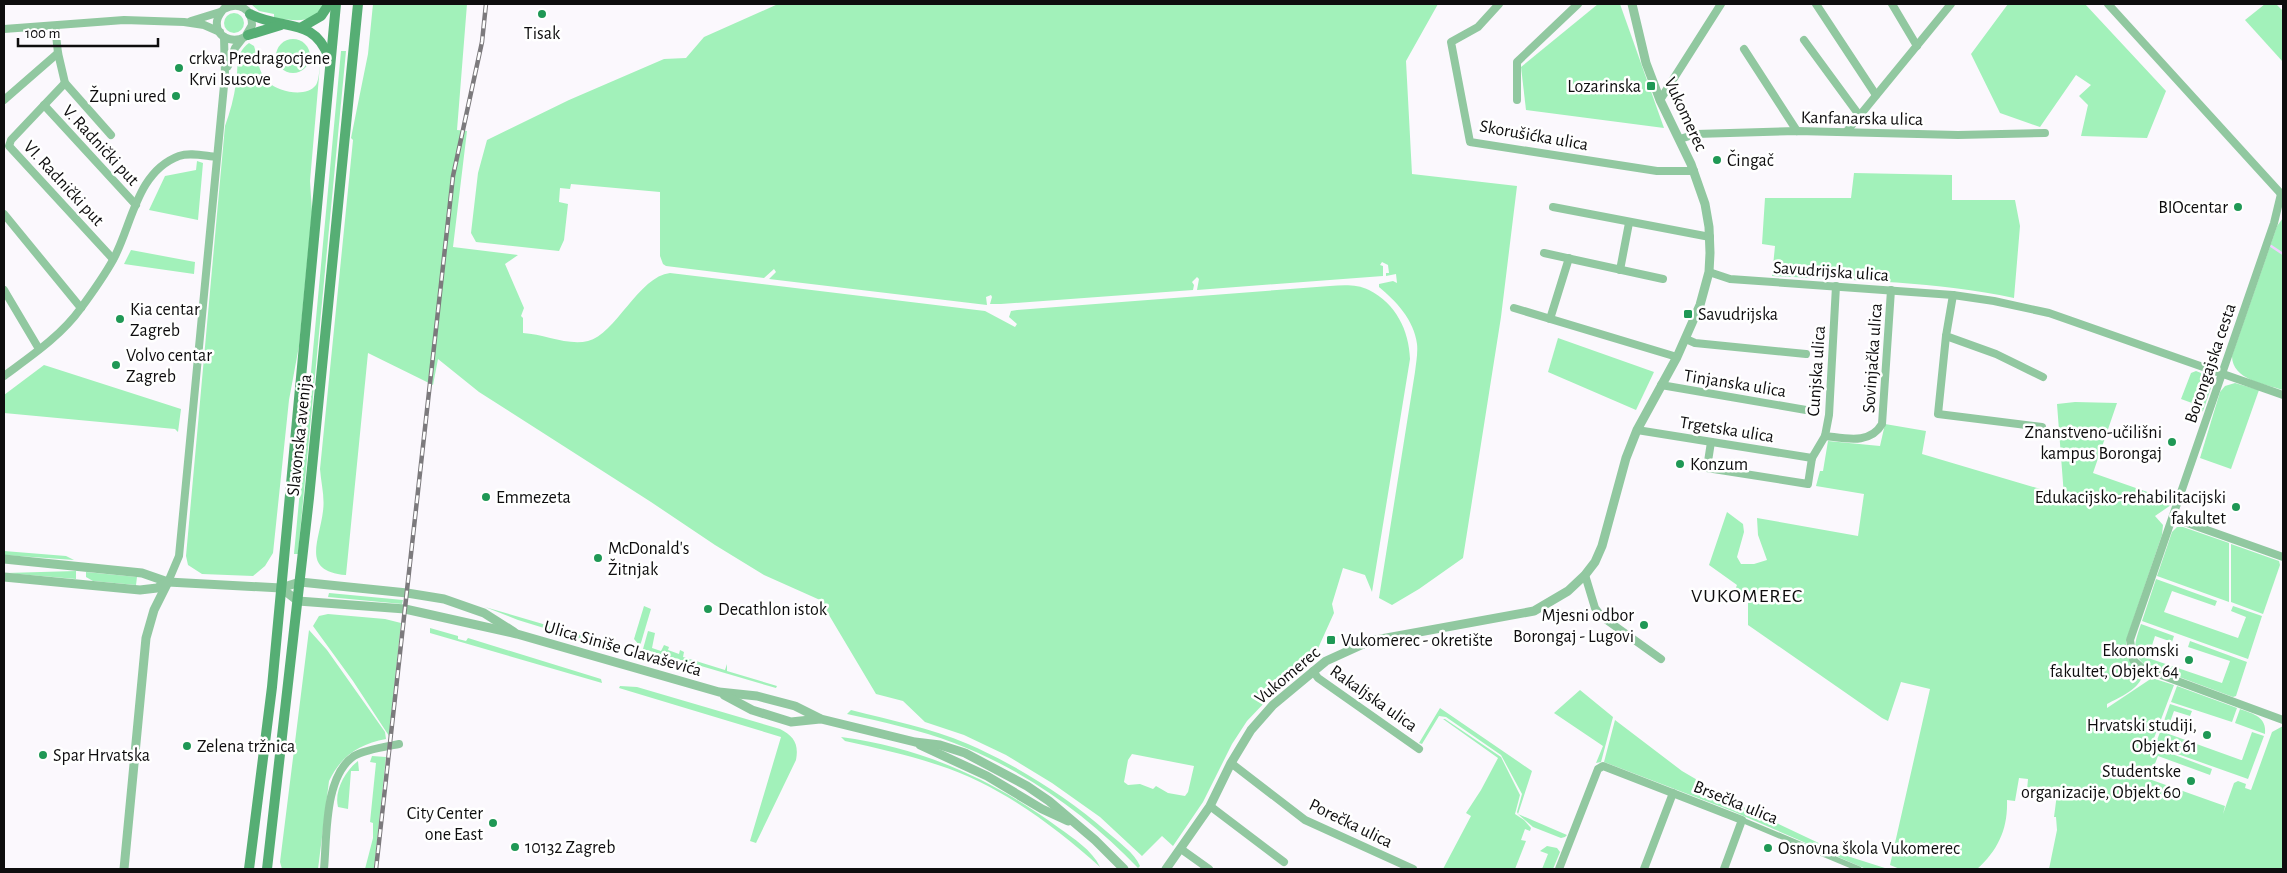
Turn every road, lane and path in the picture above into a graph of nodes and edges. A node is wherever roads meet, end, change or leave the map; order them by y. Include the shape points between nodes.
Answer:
1 (329, 4) edge
2 (336, 4) edge
3 (358, 4) edge
4 (1499, 4) edge
5 (1578, 4) edge
6 (1632, 4) edge
7 (1721, 4) edge
8 (1816, 4) edge
9 (1892, 4) edge
10 (1951, 4) edge
11 (2108, 4) edge
12 (224, 8) edge
13 (246, 9) edge
14 (184, 22) junction
15 (281, 25) junction
16 (56, 26) junction
17 (302, 27) junction
18 (4, 29) edge
19 (222, 35) junction
20 (245, 37) junction
21 (1804, 40) dead end
22 (1917, 46) junction
23 (1744, 49) dead end
24 (58, 53) junction
25 (330, 62) junction
26 (224, 75) junction
27 (66, 83) junction
28 (1876, 96) junction
29 (4, 100) edge
30 (1517, 100) dead end
31 (1660, 100) junction
32 (44, 105) junction
33 (1860, 115) junction
34 (1847, 131) junction
35 (1797, 132) junction
36 (2044, 134) dead end
37 (111, 135) dead end
38 (1680, 138) junction
39 (216, 157) junction
40 (1694, 171) junction
41 (2282, 195) edge
42 (136, 205) junction
43 (1553, 206) dead end
44 (4, 214) edge
45 (1629, 222) junction
46 (1710, 237) junction
47 (1544, 253) dead end
48 (1569, 258) junction
49 (113, 259) junction
50 (1620, 270) junction
51 (1709, 272) junction
52 (1663, 278) dead end
53 (1836, 286) junction
54 (4, 290) edge
55 (1891, 290) junction
56 (1953, 295) junction
57 (81, 308) junction
58 (1514, 308) dead end
59 (1550, 319) junction
60 (1946, 336) junction
61 (1686, 339) junction
62 (40, 349) junction
63 (1806, 354) dead end
64 (1677, 357) junction
65 (2221, 374) junction
66 (4, 376) edge
67 (2043, 378) dead end
68 (1661, 384) junction
69 (2283, 395) edge
70 (1806, 410) dead end
71 (2042, 427) dead end
72 (1636, 430) junction
73 (1825, 436) junction
74 (1711, 442) junction
75 (1812, 458) junction
76 (2173, 518) junction
77 (2283, 557) edge
78 (4, 560) edge
79 (1585, 575) junction
80 (4, 577) edge
81 (168, 582) junction
82 (300, 582) junction
83 (281, 588) junction
84 (140, 590) junction
85 (298, 601) junction
86 (154, 610) junction
87 (517, 634) junction
88 (1661, 659) dead end
89 (1312, 671) junction
90 (719, 692) junction
91 (821, 719) junction
92 (2283, 720) edge
93 (400, 744) dead end
94 (1419, 748) dead end
95 (1231, 763) junction
96 (1673, 793) junction
97 (1210, 806) junction
98 (1742, 820) junction
99 (1181, 849) junction
100 (1284, 862) dead end
101 (270, 867) edge
102 (124, 869) edge
103 (249, 869) edge
104 (324, 869) edge
105 (1124, 869) edge
106 (1166, 869) edge
107 (1209, 869) edge
108 (1413, 869) edge
109 (1559, 869) edge
110 (1644, 869) edge
111 (1724, 869) edge
112 (1859, 869) edge

1 - 17 main road via 321,16
2 - 25 main road, Slavonska avenija
3 - 82 main road, Slavonska avenija
4 - 40 street, Skorušićka ulica via 1478,27 1451,42 1470,142 1657,171
5 - 30 street via 1517,62
6 - 31 street, Vukomerec via 1646,63
7 - 31 street
8 - 28 street
9 - 22 street
10 - 22 street
11 - 41 street, Borongajska cesta
12 - 13 street via 236,5
12 - 14 street via 205,18
12 - 19 street via 217,21
13 - 15 main road
13 - 20 street via 252,25
14 - 16 street via 110,20
14 - 19 street via 204,25
15 - 17 main road
15 - 20 main road
16 - 18 street
16 - 24 street
17 - 25 main road via 318,39
19 - 20 street via 232,41
19 - 26 street
20 - 26 street via 235,48
21 - 33 street
22 - 28 street
23 - 35 street
24 - 27 street
24 - 29 street
25 - 83 main road, Slavonska avenija
26 - 39 street
27 - 32 street, VI. Radnički put
27 - 37 street
28 - 33 street
31 - 38 street, Vukomerec
32 - 42 street, V. Radnički put
32 - 49 street, VI. Radnički put via 9,146
33 - 34 street
34 - 35 street, Kanfanarska ulica
34 - 36 street, Kanfanarska ulica
35 - 38 street, Kanfanarska ulica via 1696,134
38 - 40 street, Vukomerec
39 - 42 street via 181,155 173,159 151,177
39 - 81 street via 179,556
40 - 46 street, Vukomerec via 1705,204
41 - 65 street, Borongajska cesta
42 - 49 street
43 - 45 street
44 - 57 street
45 - 46 street
45 - 50 street
46 - 51 street, Vukomerec
47 - 48 street
48 - 50 street
48 - 59 street
49 - 57 street
50 - 52 street
51 - 53 street, Savudrijska ulica via 1730,279
51 - 61 street, Vukomerec
53 - 55 street, Savudrijska ulica
53 - 73 street, Cunjska ulica
54 - 62 street
55 - 56 street, Savudrijska ulica
55 - 73 street, Sovinjačka ulica via 1882,424 1875,433 1859,440
56 - 60 street
56 - 65 street, Savudrijska ulica via 2049,313
57 - 62 street
58 - 59 street
59 - 64 street
60 - 67 street via 1996,354
60 - 71 street via 1938,414
61 - 63 street
61 - 64 street, Vukomerec
62 - 66 street
64 - 68 street, Vukomerec
65 - 69 street, Savudrijska ulica
65 - 76 street, Borongajska cesta
68 - 70 street, Tinjanska ulica
68 - 72 street, Vukomerec
72 - 74 street, Trgetska ulica
72 - 79 street, Vukomerec via 1602,546
73 - 75 street, Cunjska ulica
74 - 75 street, Trgetska ulica
74 - 75 street, Cunjska ulica via 1706,468 1808,484
76 - 77 street
76 - 92 street, Borongajska cesta via 2130,640 2133,660 2162,677
78 - 81 street via 142,573
79 - 88 street via 1595,608 1601,616
79 - 89 street, Vukomerec via 1555,600 1534,611 1370,641
80 - 84 street
81 - 83 street
81 - 84 street via 157,588
81 - 86 street
82 - 83 street
82 - 85 main road, Slavonska avenija
82 - 87 street, Ulica Siniše Glavaševića via 444,600 484,613
83 - 85 street
83 - 103 main road, Slavonska avenija
84 - 86 street via 148,595
85 - 87 street, Ulica Siniše Glavaševića via 405,609
85 - 101 main road, Slavonska avenija
86 - 102 street via 146,638
87 - 90 street, Ulica Siniše Glavaševića
89 - 94 street, Rakaljska ulica
89 - 95 street, Vukomerec via 1273,705 1251,730
90 - 91 street, Ulica Siniše Glavaševića via 757,696 795,706
90 - 91 street, Ulica Siniše Glavaševića via 752,710 791,722
91 - 105 street, Ulica Siniše Glavaševića via 940,745 979,759 1049,801
93 - 104 street via 354,756 332,787
95 - 97 street, Vukomerec
95 - 108 street, Porečka ulica via 1305,820
96 - 98 street, Brsečka ulica
96 - 109 street, Brsečka ulica via 1600,766
96 - 110 street
97 - 99 street, Vukomerec
97 - 100 street
98 - 111 street
98 - 112 street, Brsečka ulica
99 - 106 street, Vukomerec
99 - 107 street

